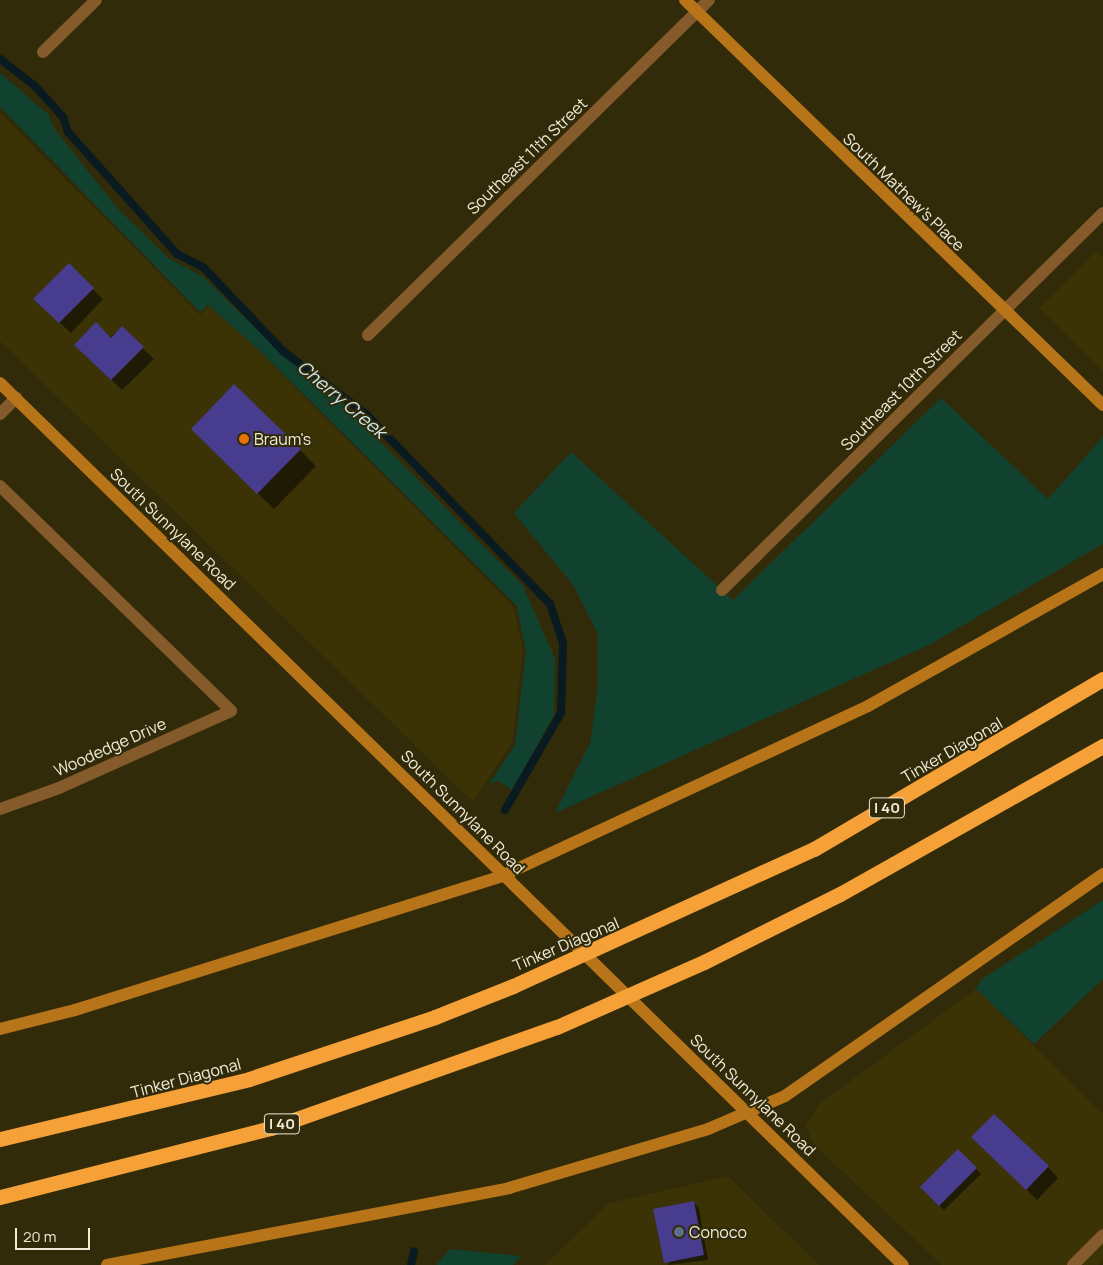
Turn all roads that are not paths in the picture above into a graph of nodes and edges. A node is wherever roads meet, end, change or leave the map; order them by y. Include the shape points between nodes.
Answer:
1 (96, 0) edge
2 (685, 0) edge
3 (709, 0) edge
4 (697, 12) junction
5 (43, 52) dead end
6 (1103, 213) edge
7 (1004, 312) junction
8 (368, 335) dead end
9 (0, 383) edge
10 (16, 398) junction
11 (1103, 406) edge
12 (0, 414) edge
13 (0, 486) edge
14 (1103, 574) edge
15 (722, 590) dead end
16 (1103, 679) edge
17 (1103, 746) edge
18 (0, 809) edge
19 (1103, 874) edge
20 (502, 876) junction
21 (0, 1029) edge
22 (747, 1112) junction
23 (0, 1139) edge
24 (0, 1197) edge
25 (1103, 1235) edge
26 (107, 1265) edge
27 (903, 1265) edge
28 (1073, 1265) edge

1 - 5 street
2 - 4 street, South Mathew's Place
3 - 4 street, Southeast 11th Street
4 - 7 street, South Mathew's Place
4 - 8 street, Southeast 11th Street
6 - 7 street, Southeast 10th Street
7 - 11 street, South Mathew's Place
7 - 15 street, Southeast 10th Street
9 - 10 street, South Sunnylane Road
10 - 12 street
10 - 20 street, South Sunnylane Road
13 - 18 street, Woodedge Drive via 231,711 59,788
14 - 20 street via 868,706
16 - 23 highway, Tinker Diagonal / I 40 via 814,849 663,922 513,986 436,1017 249,1079
17 - 24 highway, I 40 via 973,823 704,962 557,1027 271,1128
19 - 22 street via 785,1096
20 - 21 street via 75,1010
20 - 22 street, South Sunnylane Road
22 - 26 street via 708,1130 509,1188
22 - 27 street, South Sunnylane Road
25 - 28 street

